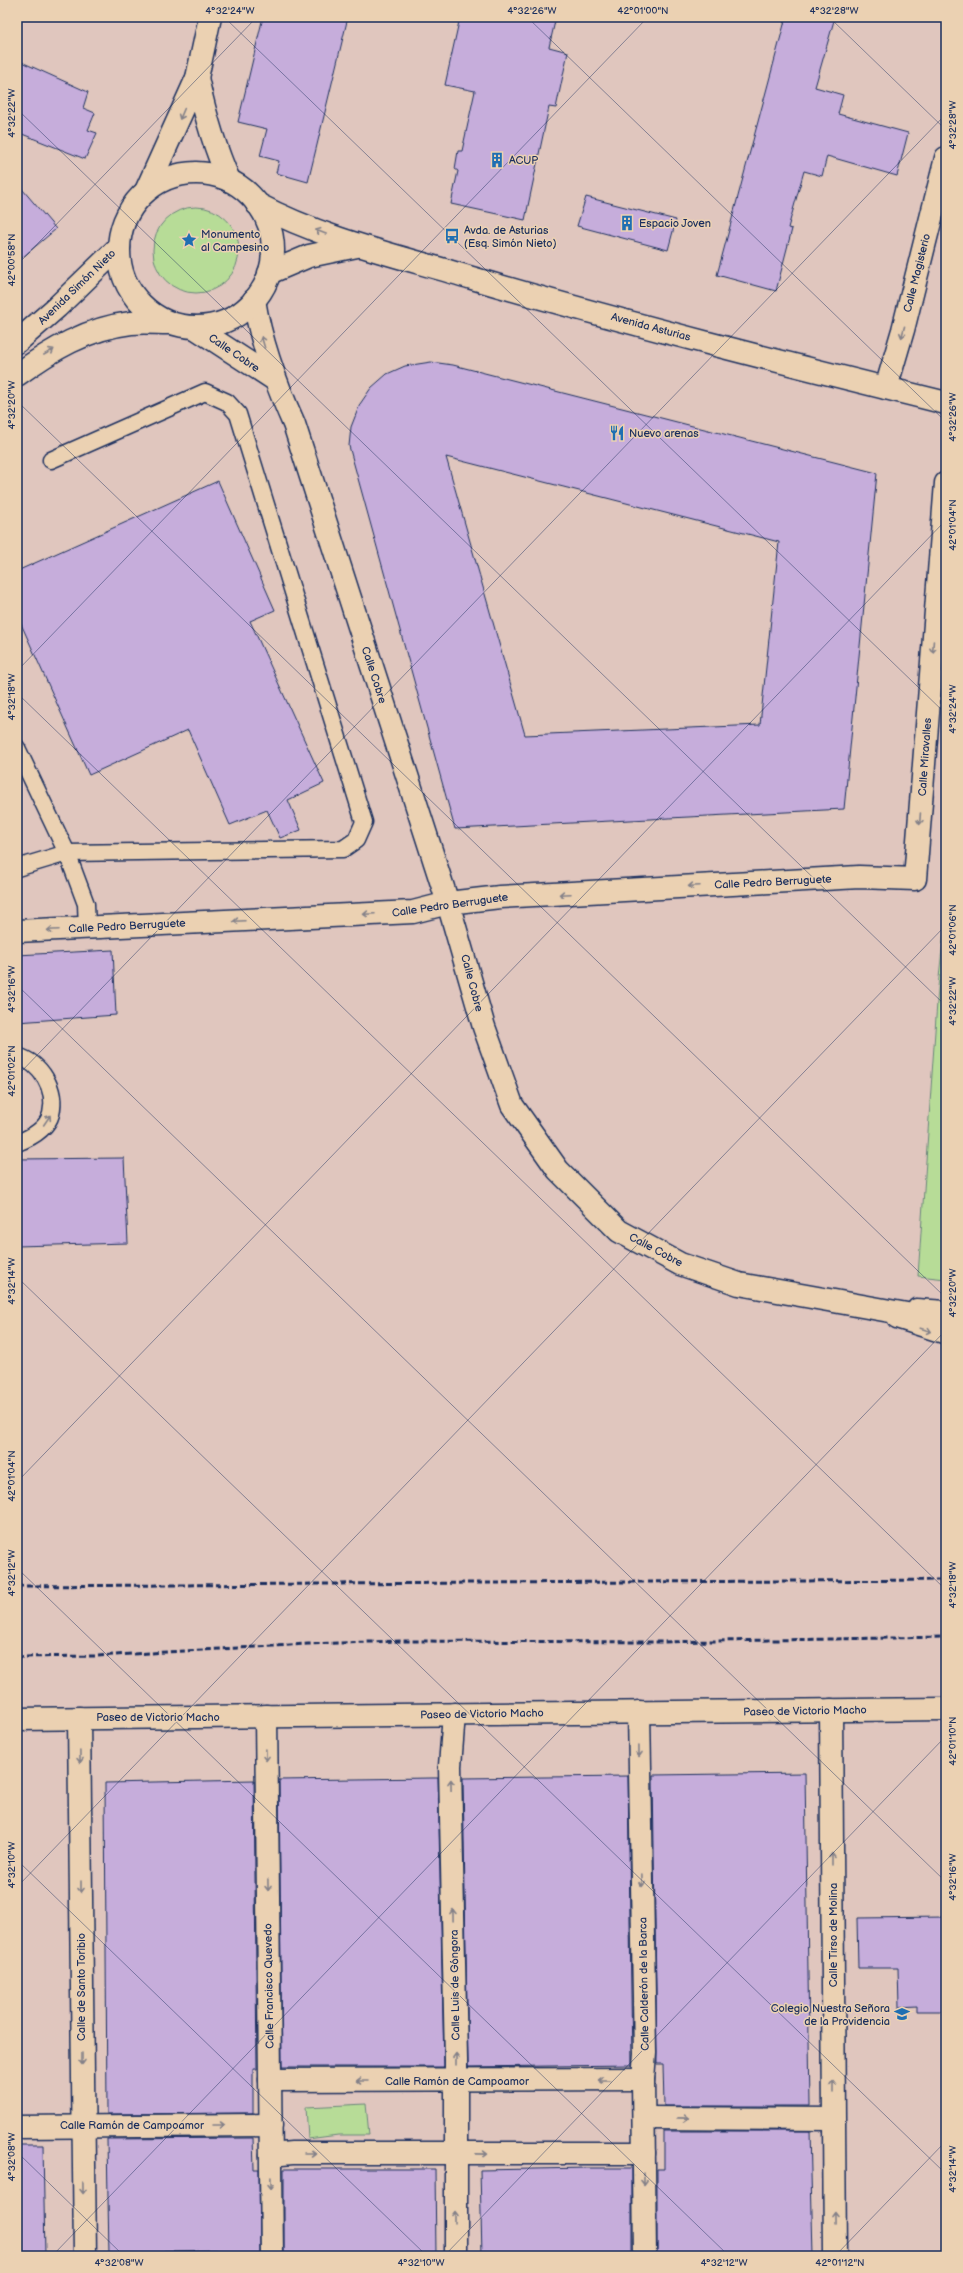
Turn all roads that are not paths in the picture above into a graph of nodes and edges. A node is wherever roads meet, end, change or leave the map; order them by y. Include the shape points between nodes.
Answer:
1 (210, 17) edge
2 (197, 78) junction
3 (944, 172) edge
4 (229, 180) junction
5 (146, 191) junction
6 (257, 204) junction
7 (358, 246) junction
8 (118, 247) junction
9 (269, 273) junction
10 (254, 300) junction
11 (171, 323) junction
12 (194, 327) junction
13 (17, 342) edge
14 (17, 375) edge
15 (274, 379) junction
16 (886, 388) junction
17 (946, 403) edge
18 (52, 460) dead end
19 (946, 482) edge
20 (17, 748) edge
21 (67, 853) junction
22 (17, 868) edge
23 (859, 877) joint
24 (448, 903) junction
25 (87, 928) junction
26 (17, 932) edge
27 (17, 1056) edge
28 (17, 1143) edge
29 (849, 1305) junction
30 (946, 1308) edge
31 (946, 1321) edge
32 (946, 1336) edge
33 (946, 1709) edge
34 (831, 1710) junction
35 (639, 1712) junction
36 (454, 1714) junction
37 (266, 1716) junction
38 (79, 1718) junction
39 (17, 1719) edge
40 (643, 2079) junction
41 (270, 2080) junction
42 (455, 2081) junction
43 (644, 2118) junction
44 (833, 2119) junction
45 (271, 2125) junction
46 (17, 2126) edge
47 (82, 2126) junction
48 (456, 2152) junction
49 (644, 2153) junction
50 (271, 2155) junction
51 (85, 2256) edge
52 (272, 2256) edge
53 (456, 2256) edge
54 (645, 2256) edge
55 (836, 2256) edge

1 - 2 street
2 - 4 street via 208,126
2 -> 5 street
3 -> 16 street, Calle Magisterio
4 - 5 street via 208,174 185,173 164,179
4 - 6 street via 245,190
5 - 8 street via 132,207 122,226
7 -> 6 street, Avenida Asturias via 284,218
6 - 9 street via 272,237
7 - 9 street via 309,256
7 - 16 street, Avenida Asturias via 512,290
8 - 11 street via 121,272 132,294 149,312
8 - 13 street, Avenida Simón Nieto
9 - 10 street
10 - 12 street via 237,315 216,324
15 -> 10 street, Calle Cobre via 258,325
11 - 12 street
14 -> 11 street via 47,352 96,330 131,323
12 - 15 street, Calle Cobre
15 - 24 street, Calle Cobre via 294,424
16 - 17 street, Avenida Asturias
18 - 21 lane via 205,392 227,402 238,414 364,822 356,840 343,849
19 -> 23 street, Calle Miravalles via 915,879
20 - 21 lane
21 - 22 lane
21 - 25 lane via 86,904
23 -> 24 street, Calle Pedro Berruguete via 500,897
24 -> 25 street, Calle Pedro Berruguete via 413,912
24 - 29 street, Calle Cobre via 484,1027 512,1105 558,1170 619,1230 680,1264 739,1284
25 -> 26 street, Calle Pedro Berruguete
28 -> 27 lane via 38,1133 51,1115 51,1096 43,1073 28,1059
29 - 30 lane
29 - 31 street, Calle Cobre
29 -> 32 lane
33 - 34 street, Paseo de Victorio Macho
34 - 35 street, Paseo de Victorio Macho
44 -> 34 street, Calle Tirso de Molina
35 - 36 street, Paseo de Victorio Macho
35 -> 40 street, Calle Calderón de la Barca via 645,2053
36 - 37 street, Paseo de Victorio Macho
42 -> 36 street, Calle Luis de Góngora via 450,1766
37 - 38 street, Paseo de Victorio Macho
37 -> 41 street, Calle Francisco Quevedo
38 - 39 street, Paseo de Victorio Macho
38 -> 47 street, Calle de Santo Toribio
40 -> 42 street, Calle Ramón de Campoamor
40 - 43 street, Calle Calderón de la Barca
42 -> 41 street, Calle Ramón de Campoamor
41 - 45 street, Calle Francisco Quevedo
42 - 48 street, Calle Luis de Góngora
43 -> 44 street
43 - 49 street, Calle Calderón de la Barca
55 -> 44 street, Calle Tirso de Molina
47 -> 45 street, Calle Ramón de Campoamor
45 - 50 street, Calle Francisco Quevedo
46 - 47 street, Calle Ramón de Campoamor
47 -> 51 street, Calle de Santo Toribio
48 -> 49 street
50 -> 48 street
53 -> 48 street, Calle Luis de Góngora
49 -> 54 street, Calle Calderón de la Barca
50 -> 52 street, Calle Francisco Quevedo

